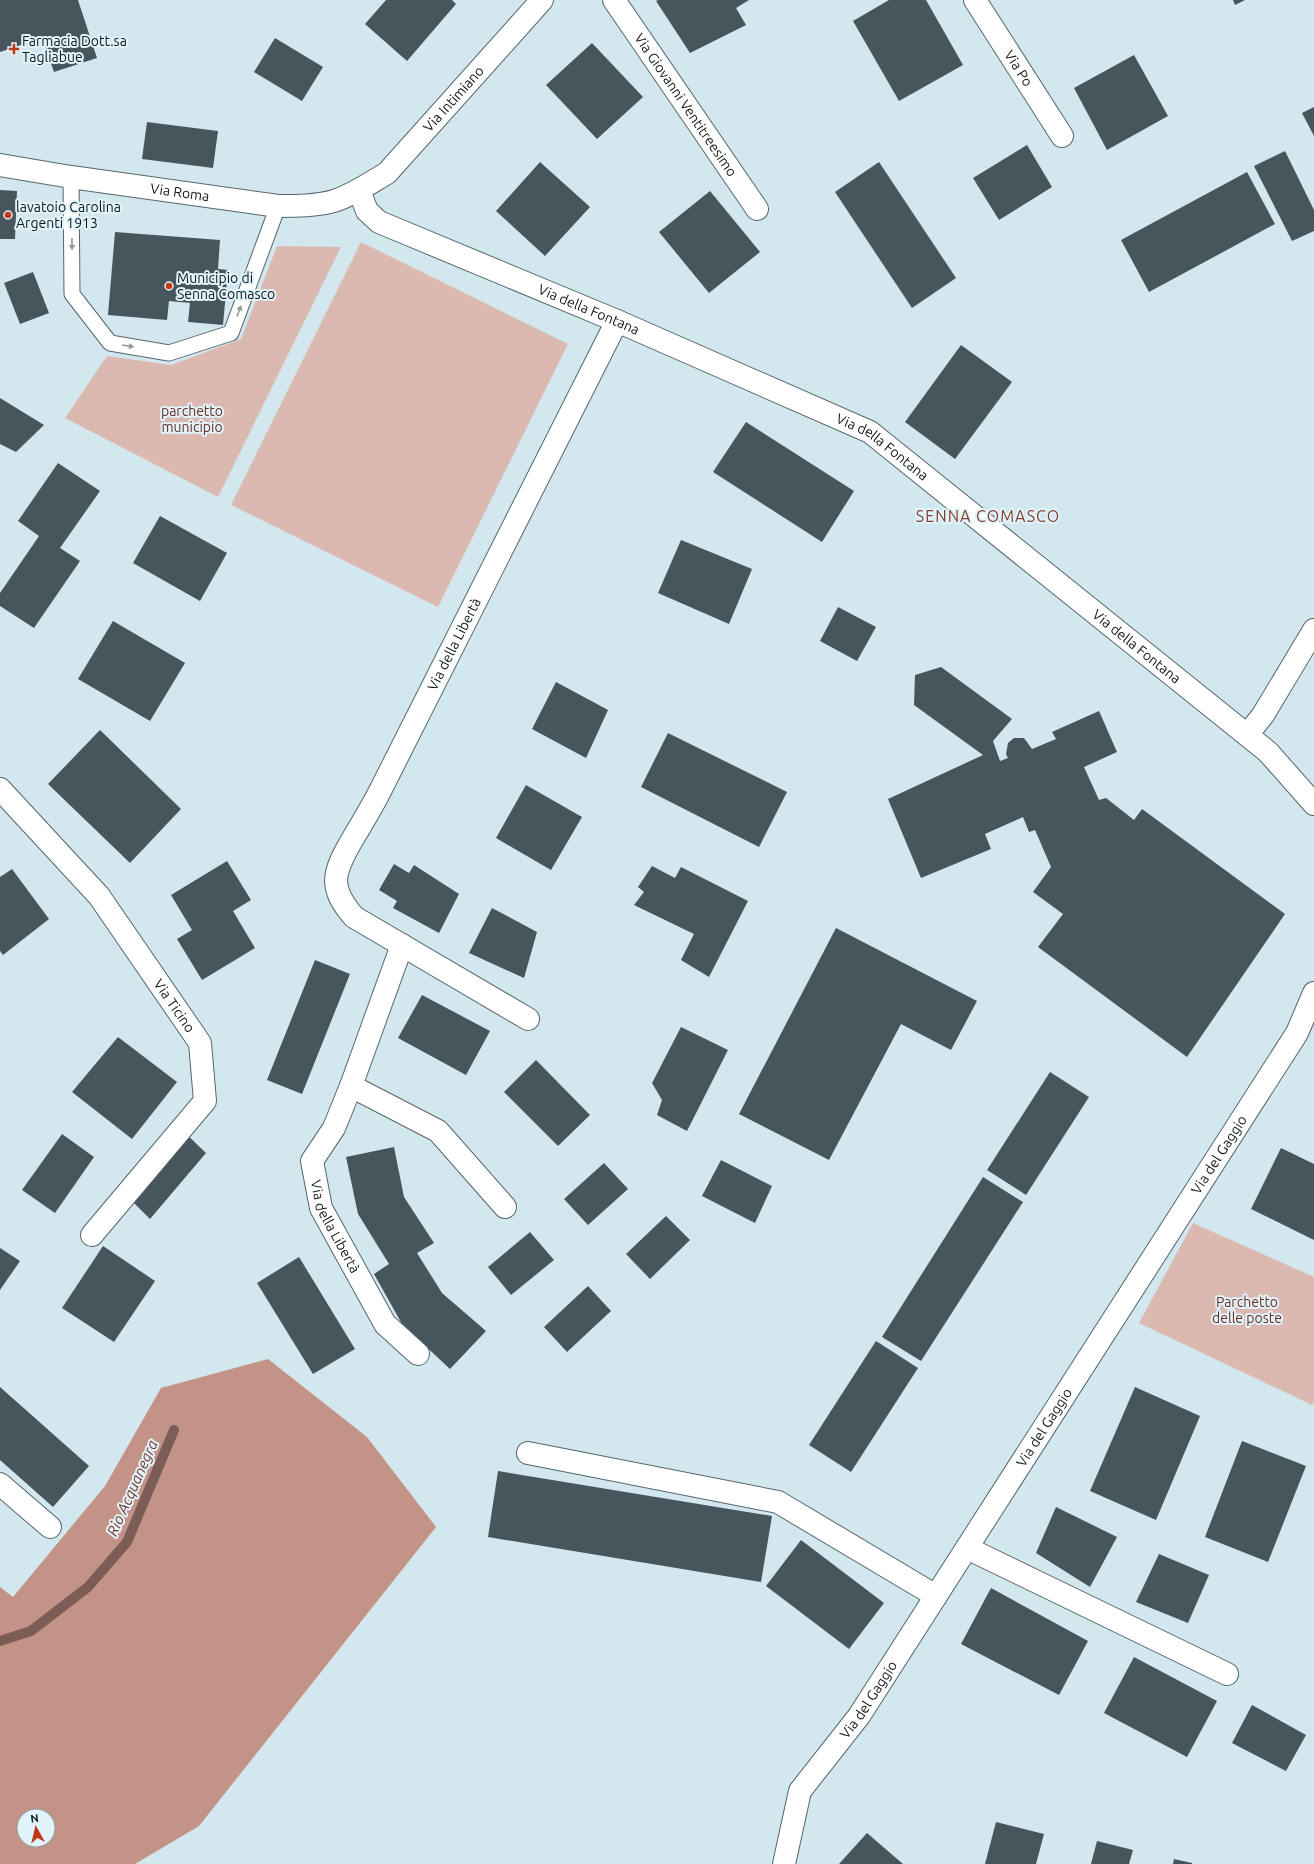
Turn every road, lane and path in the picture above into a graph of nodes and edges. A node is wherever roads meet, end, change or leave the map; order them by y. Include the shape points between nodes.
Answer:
1 (542, 0) edge
2 (614, 0) edge
3 (975, 0) edge
4 (1062, 136) dead end
5 (0, 165) edge
6 (71, 177) junction
7 (359, 190) junction
8 (278, 206) junction
9 (757, 209) dead end
10 (617, 321) junction
11 (1314, 630) edge
12 (1247, 735) junction
13 (0, 789) edge
14 (1314, 804) edge
15 (402, 945) junction
16 (1314, 993) edge
17 (528, 1018) dead end
18 (351, 1086) junction
19 (505, 1207) dead end
20 (92, 1235) dead end
21 (418, 1354) dead end
22 (528, 1453) dead end
23 (0, 1484) edge
24 (50, 1527) dead end
25 (966, 1548) junction
26 (936, 1596) junction
27 (1227, 1674) dead end
28 (784, 1864) edge

1 - 7 street, Via Intimiano via 387,173
2 - 9 street, Via Giovanni Ventitreesimo
3 - 4 street, Via Po
5 - 6 street, Via Roma
6 - 8 street, Via Roma
6 -> 8 lane via 72,294 110,344 169,353 231,332
7 - 8 street, Via Roma via 334,201
7 - 10 street, Via della Fontana via 367,211 379,222
10 - 12 street, Via della Fontana via 870,432
10 - 15 street, Via della Libertà via 378,795 339,863 336,886 347,908 354,917
11 - 12 street via 1263,715
12 - 14 street via 1268,752
13 - 20 street, Via Ticino via 99,896 200,1043 205,1101
15 - 17 street, Via della Libertà
15 - 18 street, Via della Libertà
16 - 25 street, Via del Gaggio via 1297,1033
18 - 19 street via 438,1131
18 - 21 street, Via della Libertà via 334,1128 312,1161 322,1208 385,1324
22 - 26 street via 778,1502
23 - 24 street
25 - 26 street, Via del Gaggio
25 - 27 street
26 - 28 street, Via del Gaggio via 859,1716 800,1791

